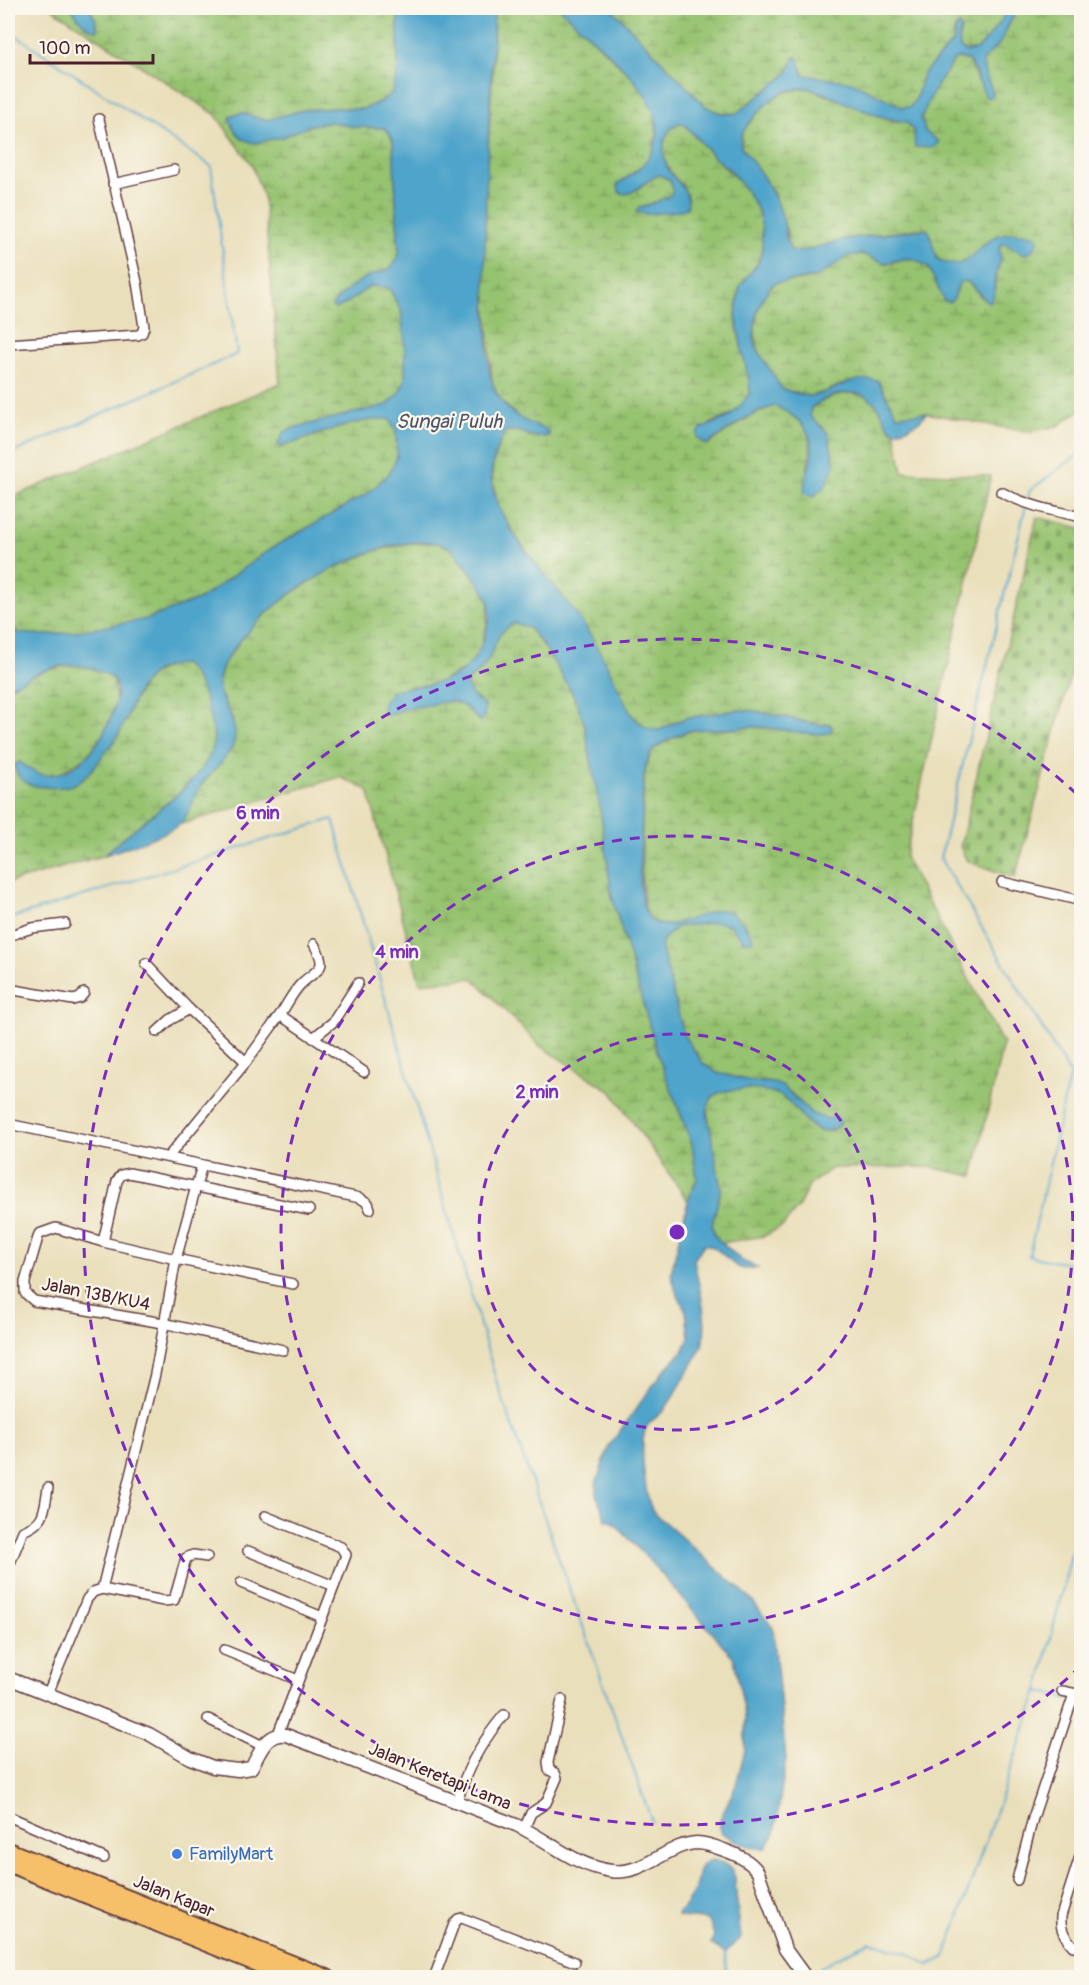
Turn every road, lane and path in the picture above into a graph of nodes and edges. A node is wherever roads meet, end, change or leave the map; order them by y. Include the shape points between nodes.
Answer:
1 (99, 118) dead end
2 (174, 170) dead end
3 (113, 184) junction
4 (8, 344) edge
5 (1001, 492) dead end
6 (1082, 517) edge
7 (1002, 882) dead end
8 (1082, 901) edge
9 (65, 924) dead end
10 (8, 936) edge
11 (314, 944) dead end
12 (146, 963) dead end
13 (358, 983) dead end
14 (8, 989) edge
15 (84, 993) dead end
16 (189, 1009) junction
17 (280, 1015) junction
18 (158, 1032) dead end
19 (314, 1038) junction
20 (246, 1062) junction
21 (364, 1072) dead end
22 (8, 1124) edge
23 (168, 1157) junction
24 (202, 1165) junction
25 (195, 1188) junction
26 (370, 1209) dead end
27 (309, 1210) dead end
28 (103, 1242) junction
29 (176, 1259) junction
30 (293, 1284) dead end
31 (163, 1323) junction
32 (283, 1350) dead end
33 (48, 1488) dead end
34 (265, 1516) dead end
35 (248, 1551) dead end
36 (207, 1557) dead end
37 (8, 1568) edge
38 (241, 1583) dead end
39 (334, 1586) junction
40 (102, 1589) junction
41 (322, 1617) junction
42 (224, 1650) dead end
43 (8, 1678) edge
44 (298, 1680) junction
45 (1062, 1691) dead end
46 (48, 1693) junction
47 (1075, 1698) edge
48 (562, 1700) dead end
49 (504, 1715) dead end
50 (208, 1719) dead end
51 (278, 1734) junction
52 (262, 1746) junction
53 (457, 1802) junction
54 (8, 1816) edge
55 (524, 1829) junction
56 (1082, 1850) edge
57 (8, 1851) edge
58 (104, 1858) dead end
59 (8, 1863) edge
60 (1017, 1880) dead end
61 (1073, 1946) dead end
62 (575, 1962) dead end
63 (803, 1974) edge
64 (294, 1977) edge
65 (327, 1977) edge
66 (434, 1977) edge

1 - 3 street
2 - 3 street
3 - 4 street via 136,282 142,333
5 - 6 street via 1017,501
7 - 8 street
9 - 10 street
11 - 17 street via 321,963 317,973 302,983
12 - 16 street
13 - 19 street via 333,1022
14 - 15 street via 74,1000
16 - 18 street
16 - 20 street
17 - 19 street
17 - 20 street
19 - 21 street
20 - 23 street
22 - 23 street
23 - 24 street
24 - 25 street
24 - 26 street via 360,1198
25 - 27 street
25 - 28 street via 129,1173 121,1175
25 - 29 street
28 - 29 street
28 - 31 street, Jalan 13B/KU4 via 56,1228 39,1234 25,1293 34,1301
29 - 30 street
29 - 31 street
31 - 32 street, Jalan 13B/KU4
31 - 40 street via 155,1374
33 - 37 street via 42,1519 23,1531
34 - 39 street via 341,1547 346,1555
35 - 39 street
36 - 40 street via 186,1558 174,1600
38 - 41 street
39 - 41 street
40 - 46 street via 87,1599
41 - 44 street
42 - 44 street
43 - 46 street
44 - 51 street
45 - 47 street
46 - 52 street via 148,1734 219,1769 251,1768
47 - 60 street via 1033,1818
48 - 55 street via 548,1762 556,1780 546,1803 531,1813
49 - 53 street via 462,1781
50 - 52 street
51 - 52 street
51 - 53 street, Jalan Keretapi Lama
53 - 55 street, Jalan Keretapi Lama
54 - 58 street
55 - 63 street, Jalan Keretapi Lama via 577,1862 609,1871 636,1869 698,1843 743,1858 758,1872 785,1949
56 - 61 street via 1061,1916 1060,1927
57 - 65 highway, Jalan Kapar
59 - 64 highway, Jalan Kapar
62 - 66 street via 462,1918 454,1924

